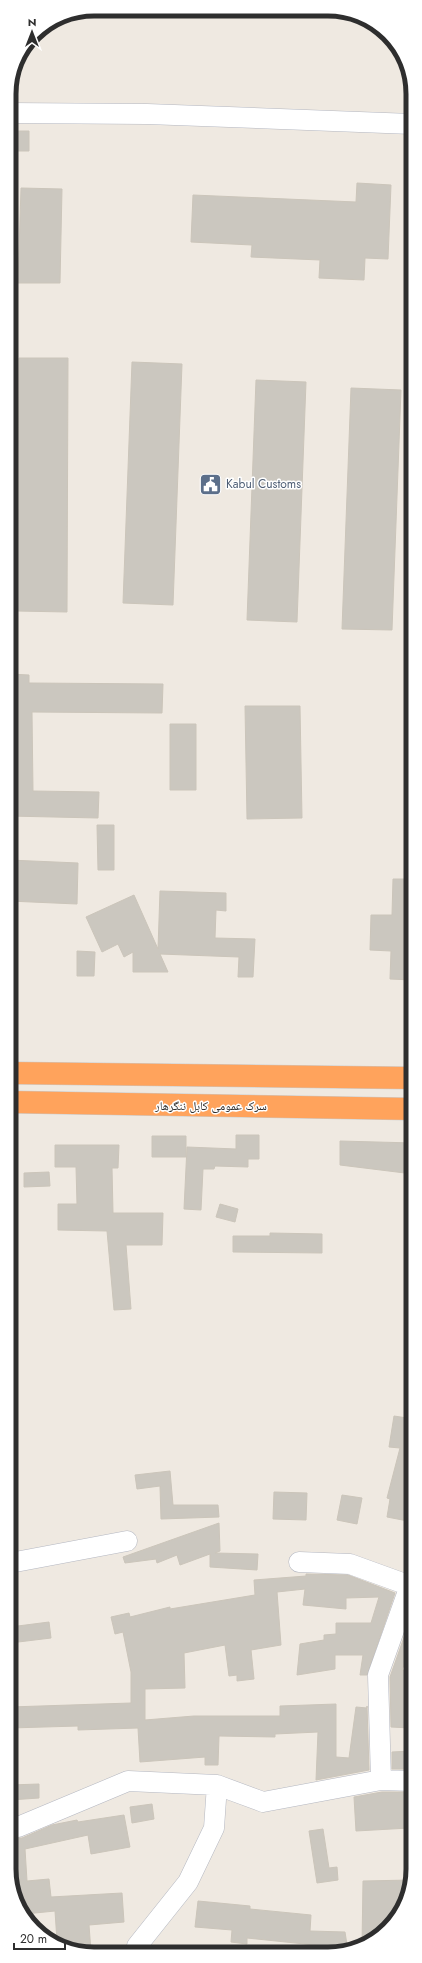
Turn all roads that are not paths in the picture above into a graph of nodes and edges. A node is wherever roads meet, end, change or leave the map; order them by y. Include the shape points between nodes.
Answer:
1 (16, 113) edge
2 (406, 124) edge
3 (16, 1073) edge
4 (406, 1078) edge
5 (16, 1102) edge
6 (406, 1110) edge
7 (127, 1541) dead end
8 (16, 1562) edge
9 (299, 1562) dead end
10 (406, 1580) edge
11 (406, 1595) edge
12 (381, 1780) junction
13 (406, 1781) edge
14 (217, 1785) junction
15 (16, 1827) edge
16 (137, 1947) edge

1 - 2 street via 147,114
3 - 4 highway
5 - 6 highway, سرک عمومی کابل ننگرهار
7 - 8 street
9 - 10 street via 350,1564
11 - 12 street via 378,1675
12 - 13 street
12 - 14 street via 263,1802
14 - 15 street via 128,1781
14 - 16 street via 214,1828 188,1882

